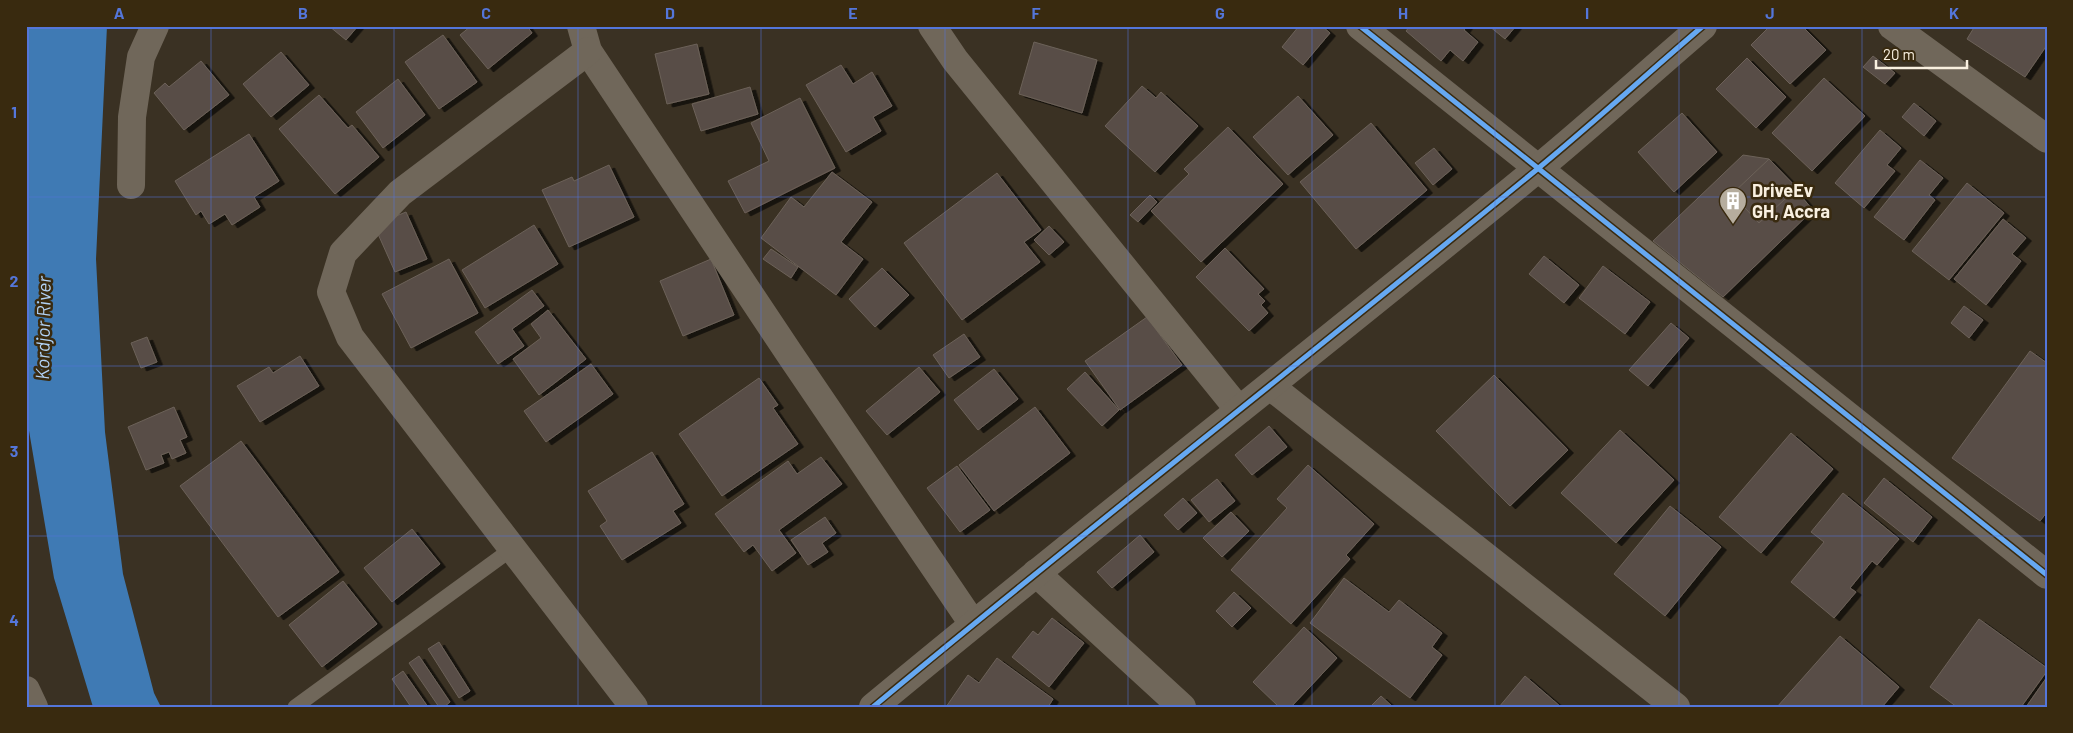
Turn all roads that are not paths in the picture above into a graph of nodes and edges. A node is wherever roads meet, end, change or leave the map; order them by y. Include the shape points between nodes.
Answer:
1 (155, 26) edge
2 (932, 26) edge
3 (1360, 26) edge
4 (1702, 26) edge
5 (1892, 26) edge
6 (584, 39) edge
7 (2047, 139) edge
8 (1538, 169) junction
9 (131, 185) dead end
10 (1270, 386) junction
11 (1239, 410) junction
12 (513, 548) junction
13 (1036, 573) junction
14 (2047, 575) edge
15 (973, 624) junction
16 (26, 690) edge
17 (34, 707) edge
18 (295, 707) edge
19 (634, 707) edge
20 (873, 707) edge
21 (1182, 707) edge
22 (1676, 707) edge

1 - 9 street via 141,57 132,117
2 - 11 street via 955,60
3 - 8 street
4 - 8 street
5 - 7 street
6 - 12 street via 400,193 343,253 331,292 350,337
6 - 15 street via 784,345
8 - 10 street
8 - 14 street
10 - 11 street
10 - 22 street
11 - 13 street
12 - 18 lane
12 - 19 street
13 - 15 street
13 - 21 street
15 - 20 street
16 - 17 street

